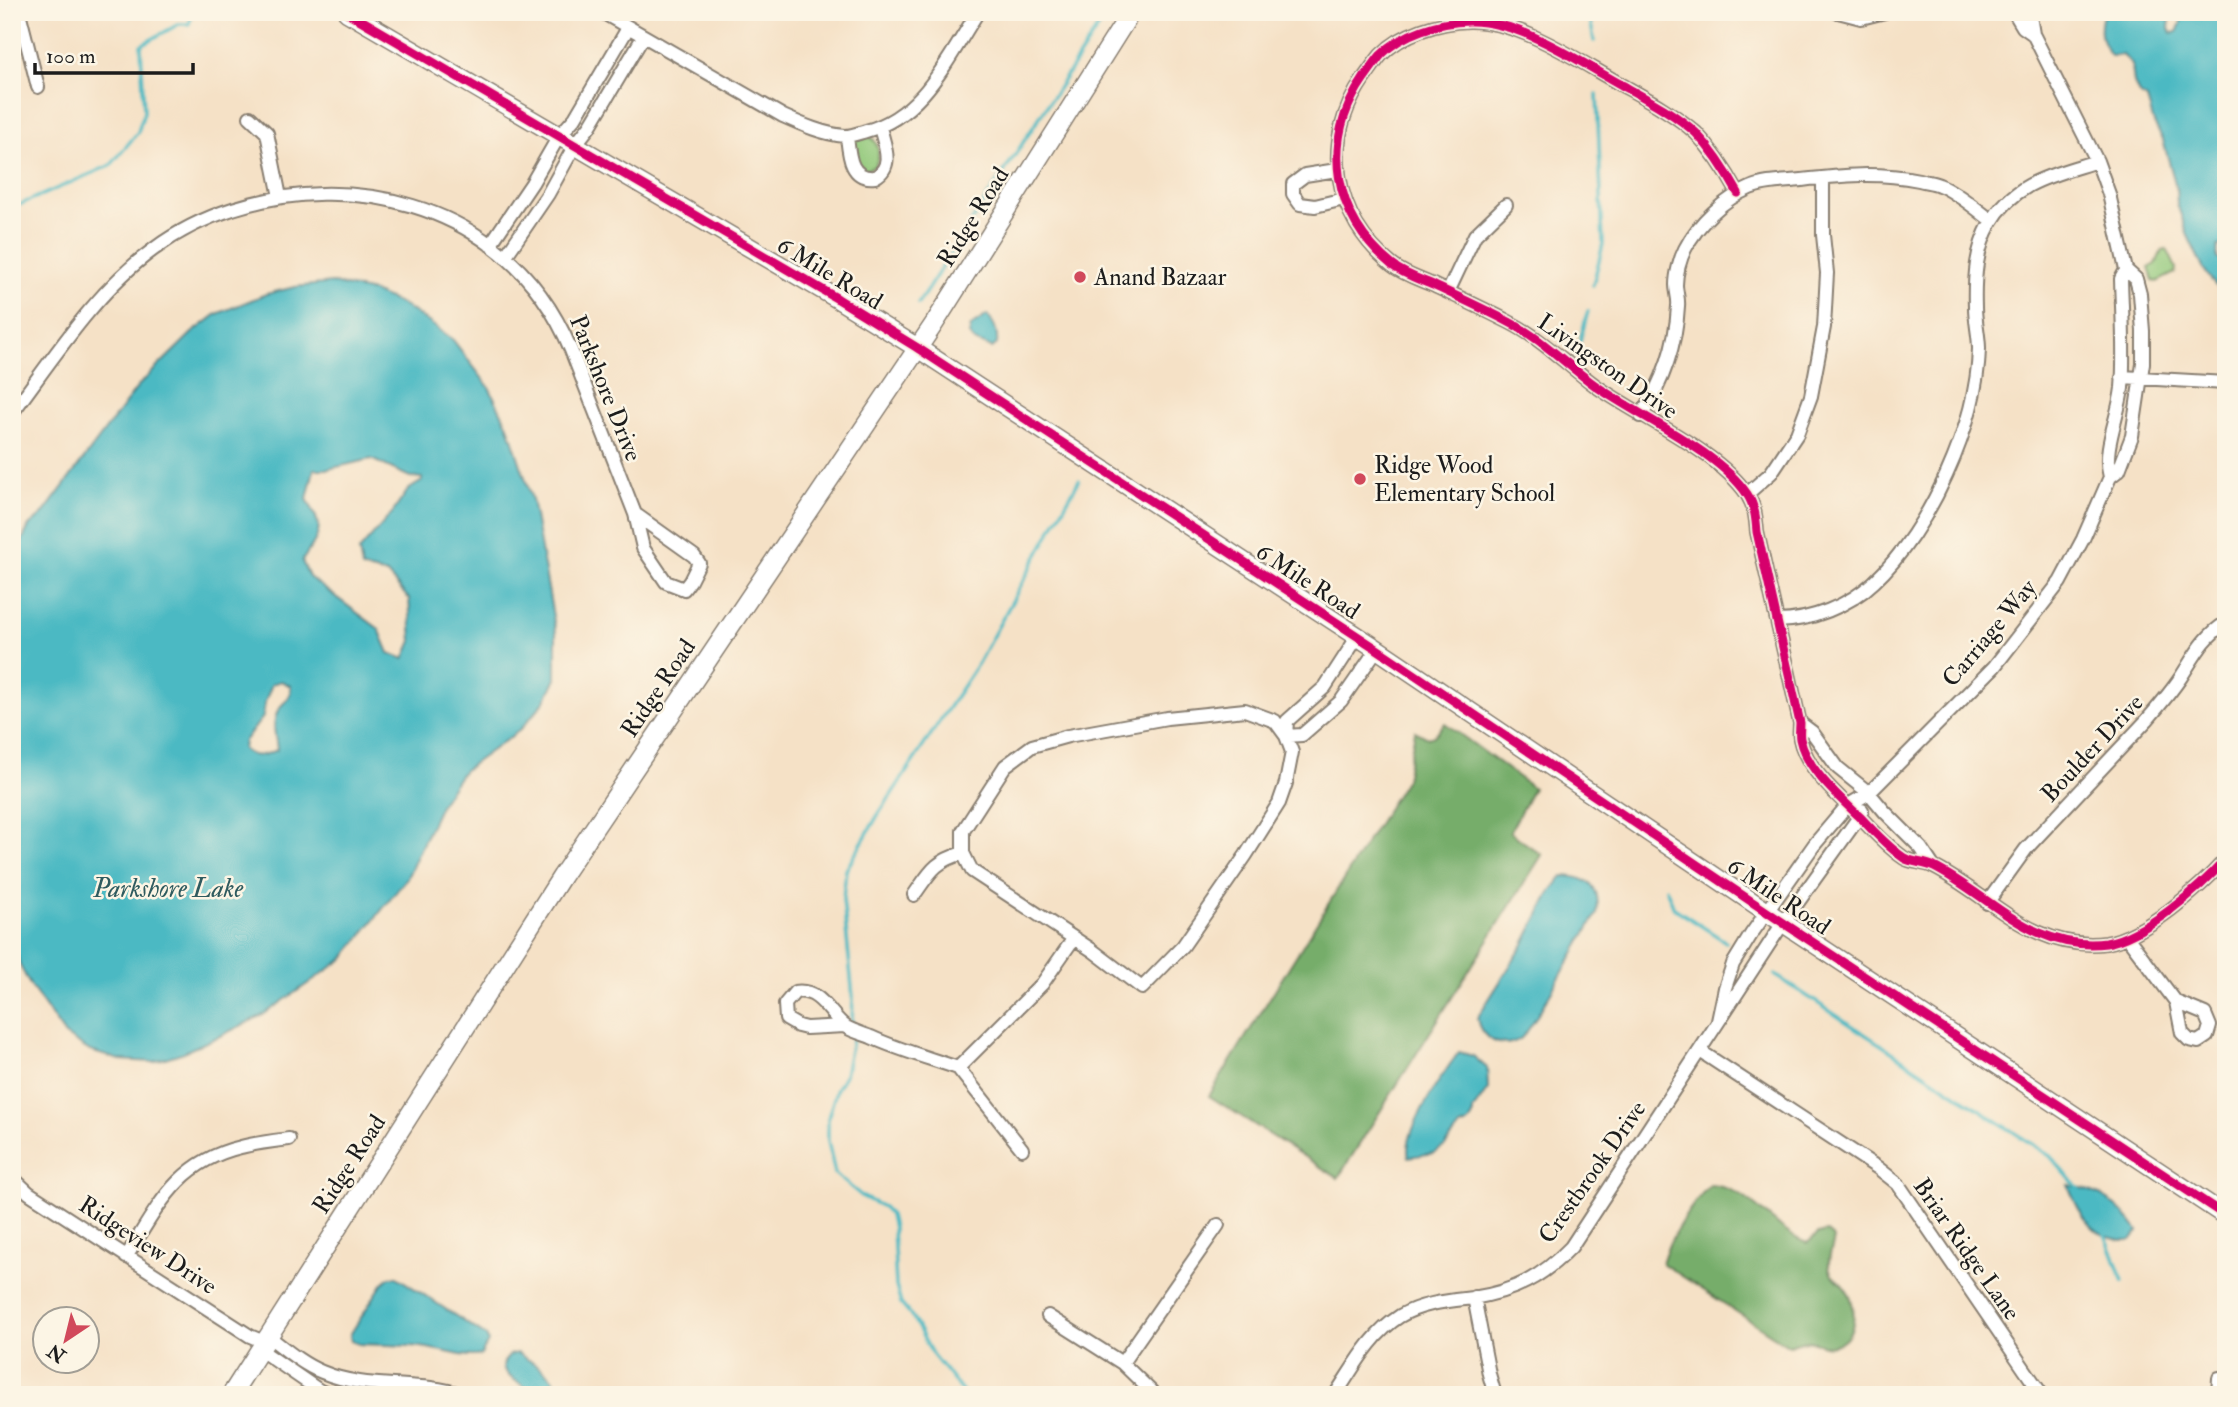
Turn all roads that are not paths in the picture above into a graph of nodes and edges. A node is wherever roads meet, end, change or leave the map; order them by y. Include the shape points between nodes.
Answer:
1 (19, 12) edge
2 (347, 12) edge
3 (602, 12) edge
4 (978, 12) edge
5 (1131, 12) edge
6 (1838, 12) edge
7 (1885, 12) edge
8 (2014, 12) edge
9 (2026, 12) edge
10 (1470, 17) edge
11 (628, 28) junction
12 (2034, 34) junction
13 (643, 37) junction
14 (38, 87) dead end
15 (250, 117) dead end
16 (880, 127) junction
17 (559, 136) junction
18 (847, 136) junction
19 (575, 145) junction
20 (2096, 161) junction
21 (1337, 170) junction
22 (1823, 178) junction
23 (1738, 193) junction
24 (280, 197) junction
25 (1344, 199) junction
26 (1506, 205) dead end
27 (1992, 221) junction
28 (490, 245) junction
29 (505, 257) junction
30 (2126, 270) junction
31 (1448, 292) junction
32 (916, 348) junction
33 (2122, 377) junction
34 (2142, 377) junction
35 (2226, 383) edge
36 (12, 413) edge
37 (1641, 416) junction
38 (2110, 477) junction
39 (1747, 494) junction
40 (635, 514) junction
41 (1777, 621) junction
42 (2226, 623) edge
43 (1358, 636) junction
44 (1377, 649) junction
45 (1800, 723) junction
46 (1286, 736) junction
47 (1869, 793) junction
48 (1847, 806) junction
49 (1859, 817) junction
50 (963, 853) junction
51 (2226, 859) edge
52 (1933, 866) junction
53 (914, 895) dead end
54 (1987, 903) junction
55 (1767, 912) junction
56 (1783, 923) junction
57 (1074, 938) junction
58 (2128, 938) junction
59 (2176, 1002) dead end
60 (1718, 1021) junction
61 (845, 1026) junction
62 (1700, 1052) junction
63 (958, 1068) junction
64 (289, 1139) dead end
65 (1022, 1149) dead end
66 (12, 1177) edge
67 (2226, 1216) edge
68 (1218, 1225) dead end
69 (126, 1257) junction
70 (1474, 1297) junction
71 (1048, 1316) dead end
72 (264, 1342) junction
73 (1122, 1363) junction
74 (2219, 1378) dead end
75 (411, 1390) edge
76 (231, 1395) edge
77 (330, 1395) edge
78 (463, 1395) edge
79 (1155, 1395) edge
80 (1335, 1395) edge
81 (1495, 1395) edge
82 (2042, 1395) edge
83 (2218, 1395) edge

1 - 14 street
2 - 17 street, 6 Mile Road
3 - 11 street
4 - 16 street via 928,89 904,113
5 - 32 street, Ridge Road
6 - 7 street via 1861,18
8 - 12 street, Carriage Way
9 - 12 street, Carriage Way
10 - 21 street, Livingston Drive via 1415,33 1383,53 1360,83 1343,122
10 - 23 street, Livingston Drive via 1527,35 1679,120 1703,141
11 - 13 street
11 - 17 street via 575,118
12 - 20 street, Carriage Way
13 - 18 street via 783,116 812,129
13 - 19 street
15 - 24 street via 267,133
16 - 18 street
16 - 18 street via 888,159 875,177 852,167
17 - 19 street, 6 Mile Road
17 - 28 street
19 - 29 street
19 - 32 street, 6 Mile Road
20 - 27 street via 2038,180 2014,194
20 - 30 street, Carriage Way via 2109,194
21 - 25 street, Livingston Drive
21 - 25 street via 1305,175 1293,184 1293,194 1300,204 1315,206
22 - 23 street via 1754,186
22 - 27 street via 1889,174 1940,185
22 - 39 street via 1824,327 1811,396 1797,434 1771,473
23 - 37 street via 1685,248 1676,285 1679,303 1671,355
24 - 28 street, Parkshore Drive via 328,194 408,205 453,222
24 - 36 street, Parkshore Drive via 236,207 198,223 138,261 100,299
25 - 31 street, Livingston Drive via 1369,242 1394,266
26 - 31 street via 1475,235
27 - 41 street via 1978,251 1975,277 1979,349 1974,393 1944,480 1900,554 1872,583 1822,614
28 - 29 street, Parkshore Drive
29 - 40 street, Parkshore Drive via 537,291 563,331
30 - 33 street, Carriage Way via 2121,279
30 - 34 street, Carriage Way via 2136,279 2142,306
31 - 37 street, Livingston Drive via 1512,323
32 - 43 street, 6 Mile Road
32 - 72 street, Ridge Road via 562,876
33 - 34 street
33 - 38 street, Carriage Way via 2106,465
34 - 35 street
34 - 38 street, Carriage Way via 2127,453
37 - 39 street, Livingston Drive via 1706,454
38 - 47 street, Carriage Way via 2060,582 1994,667
39 - 41 street, Livingston Drive
40 - 40 street, Parkshore Drive via 643,548 658,572 666,582 684,589 699,563
41 - 45 street, Livingston Drive
42 - 54 street, Boulder Drive via 2197,652 2165,700 2026,849
43 - 44 street, 6 Mile Road
43 - 46 street via 1325,687 1287,721
44 - 46 street via 1341,701 1302,735
44 - 55 street, 6 Mile Road
45 - 47 street via 1838,768
45 - 48 street, Livingston Drive via 1806,753
46 - 50 street via 1275,721 1245,710 1167,718 1032,747 1005,766 963,831
46 - 57 street via 1292,752 1279,803 1183,946 1142,988
47 - 48 street, Carriage Way
47 - 49 street, Carriage Way
47 - 52 street
48 - 49 street, Livingston Drive
48 - 55 street, Carriage Way
49 - 52 street, Livingston Drive via 1906,859
49 - 56 street, Carriage Way
50 - 53 street via 943,859
50 - 57 street via 972,871
51 - 58 street via 2205,882
52 - 54 street
54 - 58 street via 2060,941 2093,944
55 - 56 street, 6 Mile Road
55 - 60 street, Crestbrook Drive via 1733,964
56 - 60 street, Crestbrook Drive
56 - 67 street, 6 Mile Road
57 - 63 street via 1042,984
58 - 59 street
60 - 62 street, Crestbrook Drive
61 - 61 street via 811,994 794,992 785,1004 786,1019 798,1026
61 - 63 street
62 - 70 street, Crestbrook Drive via 1571,1247 1536,1278
62 - 82 street, Briar Ridge Lane via 1898,1185
63 - 65 street
64 - 69 street via 226,1152 183,1175
66 - 69 street, Ridgeview Drive
68 - 73 street
69 - 72 street, Ridgeview Drive
70 - 80 street, Crestbrook Drive via 1401,1315 1369,1344
70 - 81 street
71 - 73 street
72 - 75 street via 324,1373
72 - 76 street, Ridge Road
72 - 77 street
73 - 79 street
74 - 83 street
75 - 78 street

